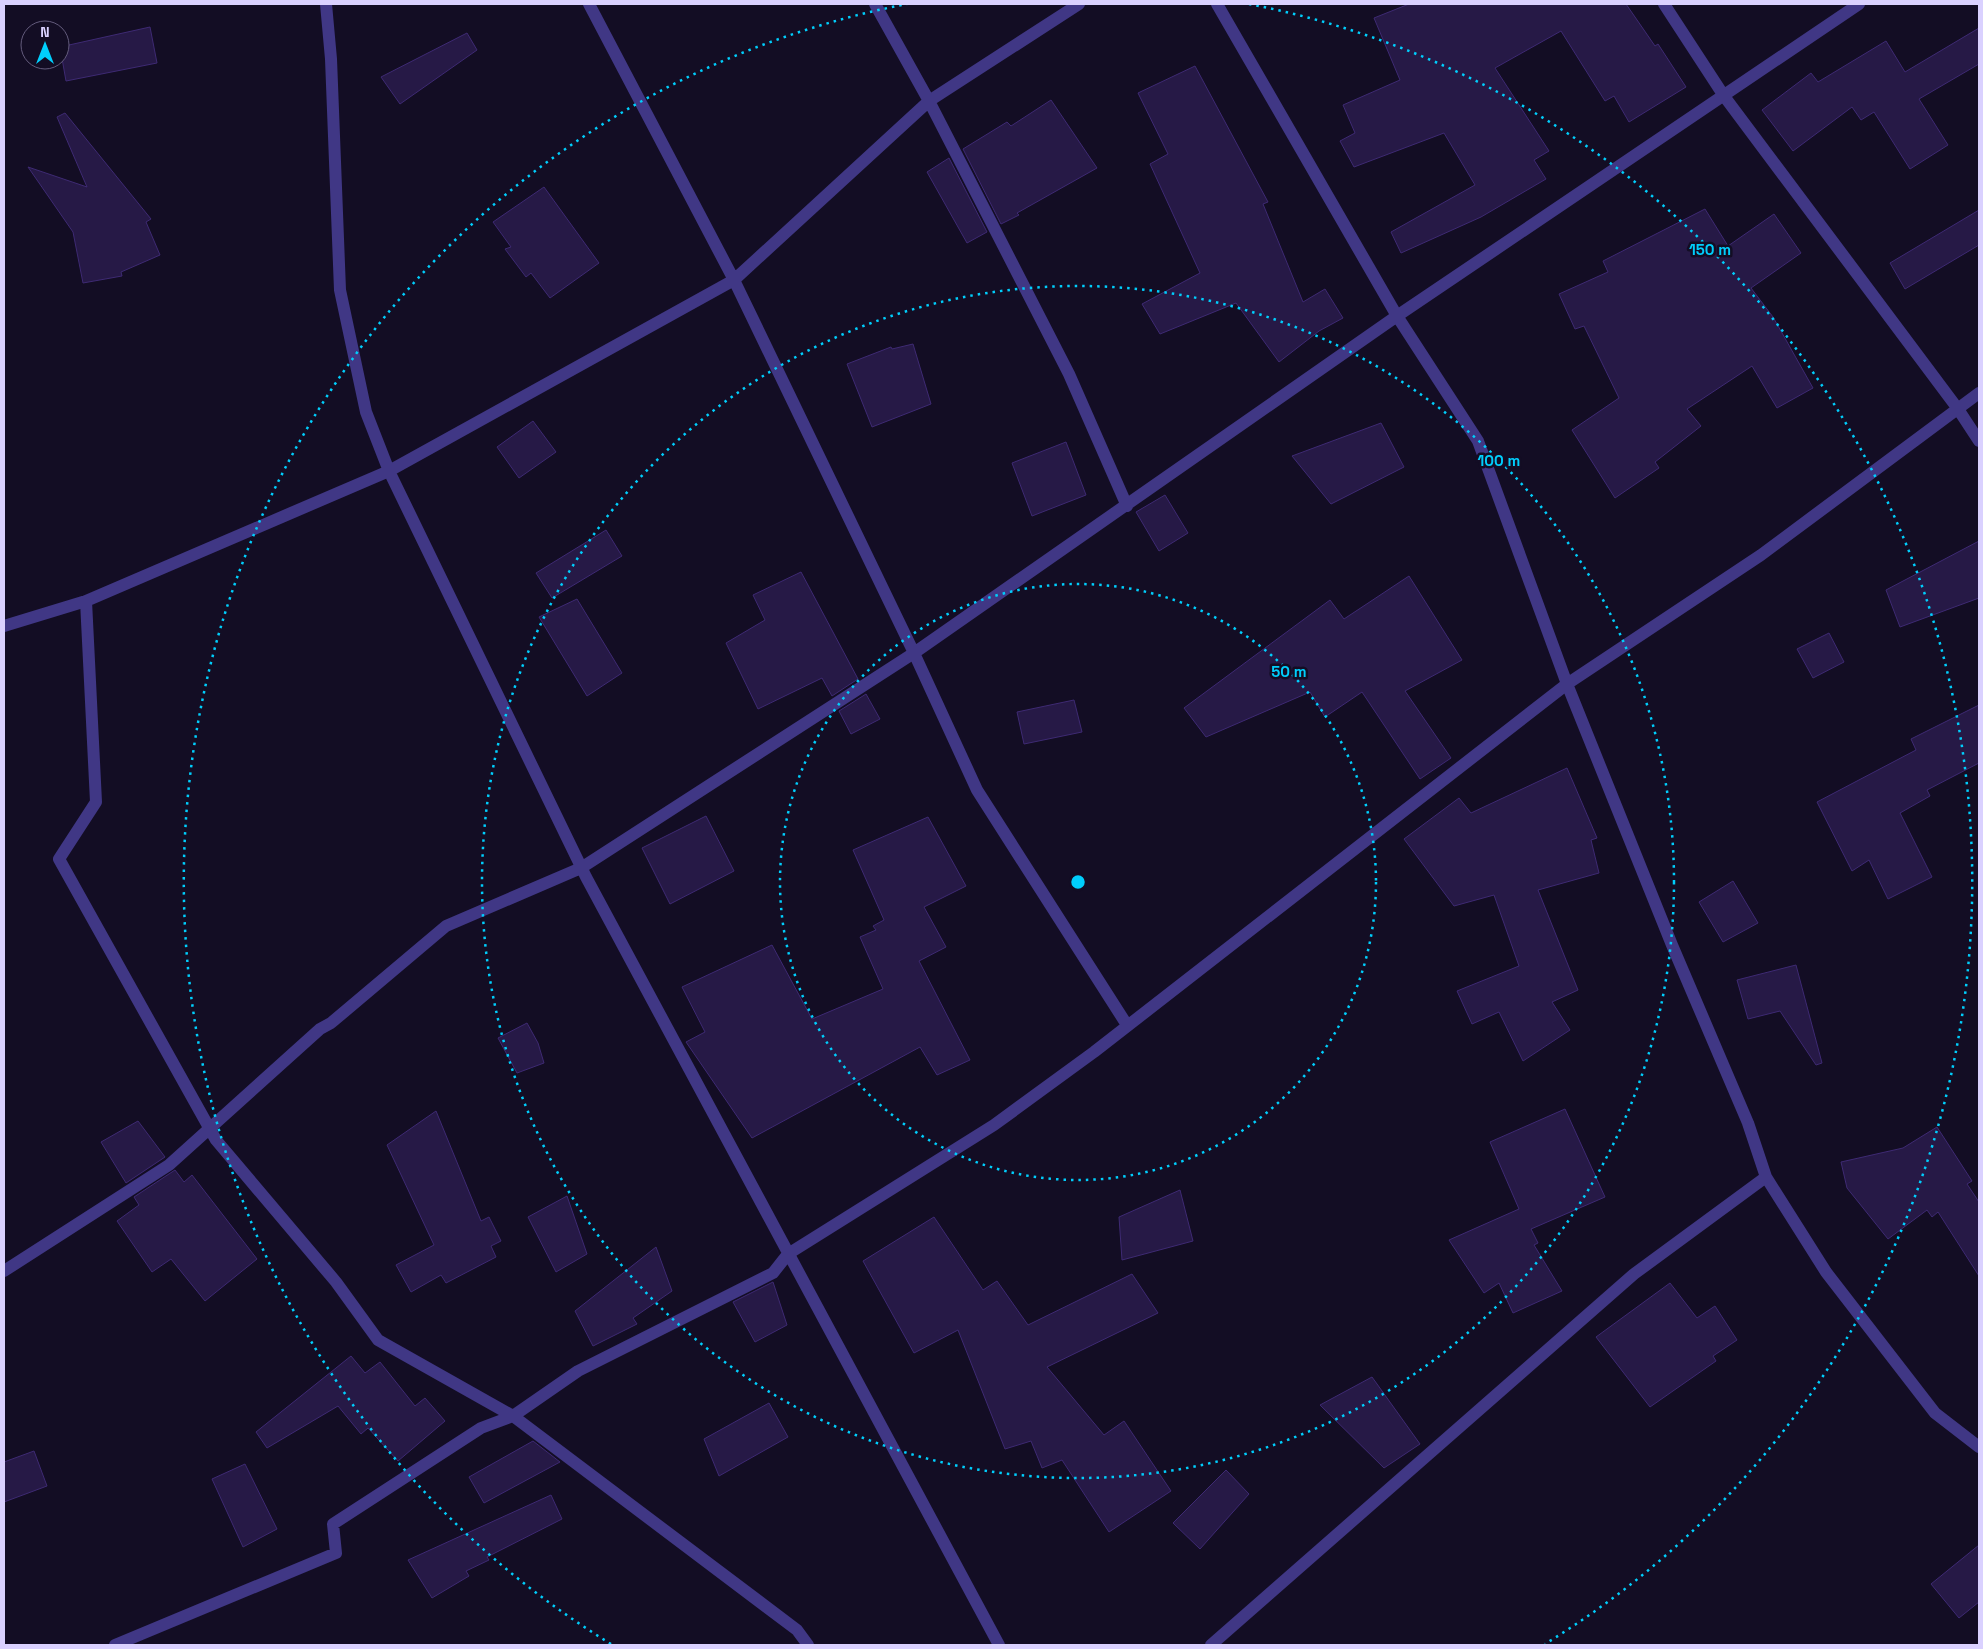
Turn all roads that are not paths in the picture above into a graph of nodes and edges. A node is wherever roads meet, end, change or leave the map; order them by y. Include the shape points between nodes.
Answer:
1 (326, 4) edge
2 (589, 4) edge
3 (875, 4) edge
4 (1079, 4) edge
5 (1217, 4) edge
6 (1664, 4) edge
7 (1859, 4) edge
8 (1724, 96) junction
9 (929, 101) junction
10 (734, 280) junction
11 (1397, 316) junction
12 (1979, 393) edge
13 (1958, 409) junction
14 (1979, 441) edge
15 (389, 471) junction
16 (1127, 506) junction
17 (86, 601) junction
18 (4, 626) edge
19 (914, 653) junction
20 (1567, 684) junction
21 (581, 868) junction
22 (1127, 1024) junction
23 (209, 1127) junction
24 (1766, 1177) junction
25 (788, 1254) junction
26 (4, 1271) edge
27 (513, 1416) junction
28 (1979, 1447) edge
29 (115, 1645) edge
30 (808, 1645) edge
31 (999, 1645) edge
32 (1211, 1645) edge

1 - 15 street via 340,290 366,412
2 - 10 street
3 - 9 street
4 - 9 street
5 - 11 street
6 - 8 street
7 - 8 street
8 - 11 street
8 - 13 street
9 - 10 street
9 - 16 street via 1069,374
10 - 15 street
10 - 19 street
11 - 16 street
11 - 20 street via 1478,441
12 - 13 street
13 - 14 street
13 - 20 street via 1761,555
15 - 17 street
15 - 21 street
16 - 19 street
17 - 18 street
17 - 23 street via 96,802 59,859
19 - 21 street
19 - 22 street via 978,790
20 - 22 street
20 - 24 street via 1748,1123
21 - 23 street via 446,926 320,1029
21 - 25 street
22 - 25 street via 994,1125
23 - 26 street via 169,1165
23 - 27 street via 216,1140 336,1282 378,1340
24 - 28 street via 1826,1272 1935,1413
24 - 32 street via 1634,1274
25 - 27 street via 773,1273 578,1370
25 - 31 street
27 - 29 street via 481,1428 333,1524 336,1553
27 - 30 street via 798,1630

